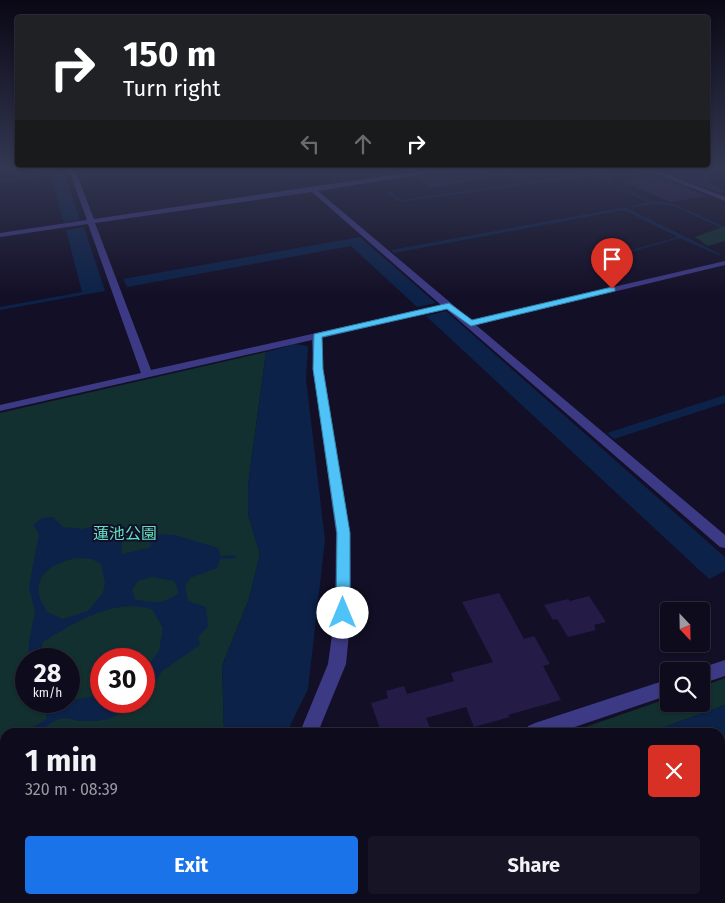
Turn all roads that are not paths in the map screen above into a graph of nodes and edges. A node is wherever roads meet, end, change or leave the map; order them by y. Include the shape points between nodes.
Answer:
1 (87, 212) edge
2 (159, 212) edge
3 (339, 212) edge
4 (90, 222) junction
5 (0, 235) edge
6 (725, 263) edge
7 (449, 306) junction
8 (471, 323) junction
9 (317, 336) junction
10 (147, 374) junction
11 (0, 408) edge
12 (725, 543) edge
13 (725, 668) edge
14 (710, 673) edge
15 (660, 690) edge
16 (311, 728) edge
17 (547, 728) edge

1 - 4 street
2 - 4 street
3 - 7 street
4 - 5 street
4 - 10 street
6 - 8 street
7 - 8 street
7 - 9 street
8 - 12 street
9 - 10 street
9 - 16 street via 318,369 343,533 343,613 337,664
10 - 11 street
13 - 14 street
15 - 17 street

